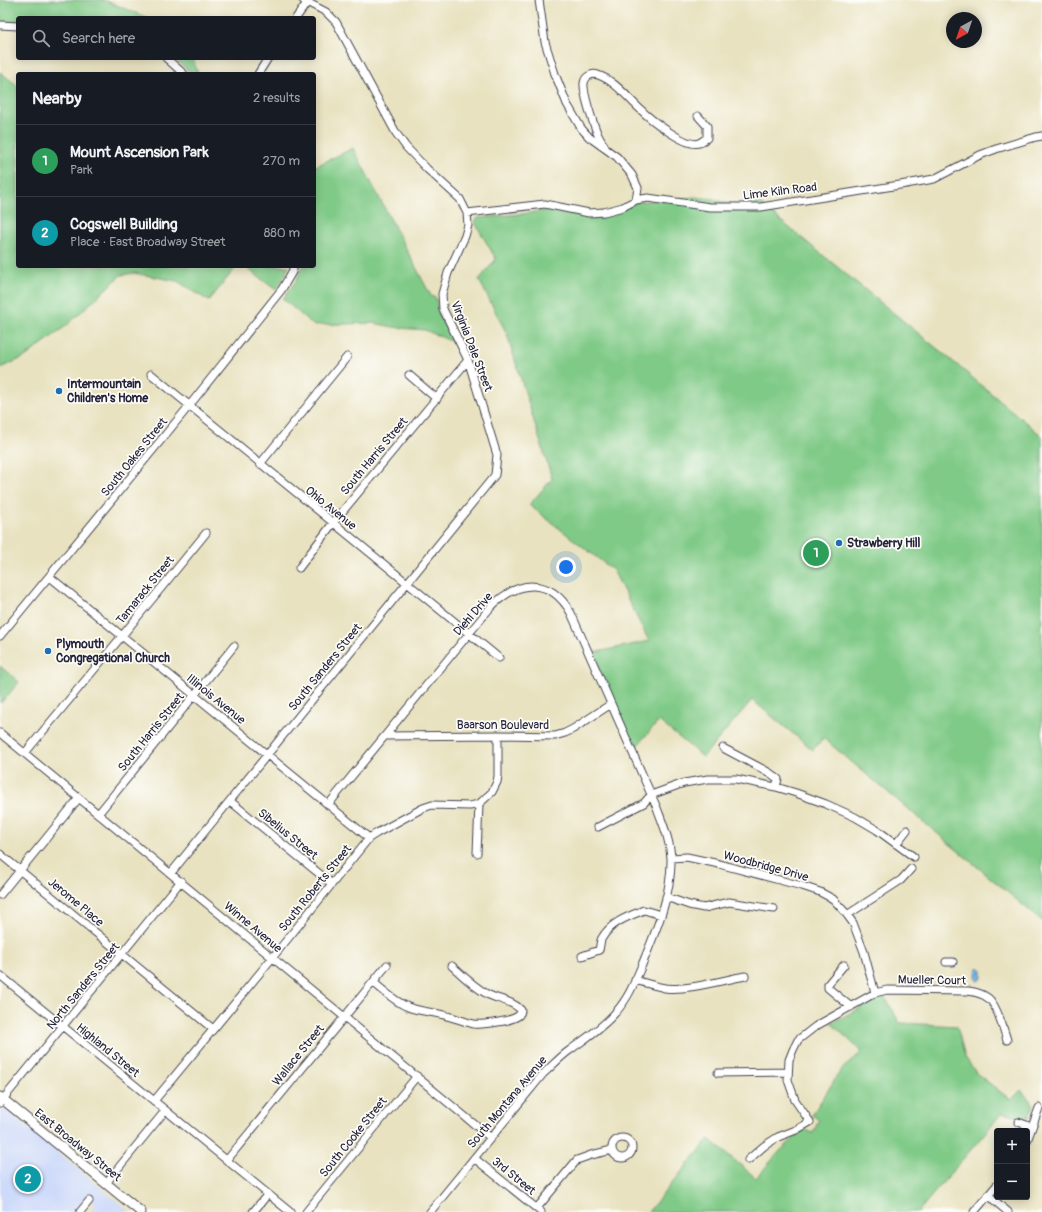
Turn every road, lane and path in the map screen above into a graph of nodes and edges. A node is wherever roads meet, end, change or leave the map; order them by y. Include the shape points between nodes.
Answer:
1 (539, 0) edge
2 (306, 1) edge
3 (297, 16) edge
4 (0, 25) edge
5 (16, 26) edge
6 (168, 60) edge
7 (267, 60) edge
8 (182, 72) edge
9 (259, 72) edge
10 (698, 116) dead end
11 (1042, 136) edge
12 (606, 149) junction
13 (636, 200) junction
14 (467, 213) junction
15 (293, 268) edge
16 (347, 357) dead end
17 (468, 360) junction
18 (151, 374) dead end
19 (409, 375) dead end
20 (437, 399) junction
21 (189, 406) junction
22 (260, 464) junction
23 (495, 475) joint
24 (333, 523) junction
25 (206, 533) dead end
26 (299, 568) dead end
27 (50, 577) junction
28 (408, 584) junction
29 (470, 634) junction
30 (0, 636) edge
31 (122, 636) junction
32 (234, 646) dead end
33 (499, 658) dead end
34 (195, 696) junction
35 (611, 704) junction
36 (0, 733) edge
37 (498, 735) junction
38 (385, 736) junction
39 (723, 748) dead end
40 (25, 753) junction
41 (268, 755) junction
42 (776, 787) junction
43 (651, 794) junction
44 (79, 798) junction
45 (230, 801) junction
46 (328, 804) junction
47 (478, 804) junction
48 (99, 813) junction
49 (598, 827) dead end
50 (907, 830) dead end
51 (369, 838) junction
52 (896, 844) junction
53 (477, 853) dead end
54 (0, 854) edge
55 (914, 857) dead end
56 (671, 858) junction
57 (911, 869) dead end
58 (20, 870) junction
59 (171, 873) junction
60 (181, 881) junction
61 (332, 884) junction
62 (0, 895) edge
63 (666, 898) junction
64 (774, 909) dead end
65 (661, 915) junction
66 (847, 915) junction
67 (122, 955) junction
68 (582, 956) dead end
69 (273, 958) junction
70 (387, 965) dead end
71 (844, 965) dead end
72 (452, 966) dead end
73 (0, 975) edge
74 (745, 976) dead end
75 (635, 980) junction
76 (373, 982) junction
77 (875, 993) junction
78 (851, 1007) junction
79 (344, 1017) junction
80 (63, 1027) junction
81 (213, 1029) junction
82 (1007, 1040) dead end
83 (788, 1072) junction
84 (718, 1073) dead end
85 (417, 1076) junction
86 (1, 1100) edge
87 (154, 1101) junction
88 (1039, 1108) dead end
89 (165, 1111) junction
90 (1018, 1122) dead end
91 (1032, 1127) junction
92 (1030, 1133) edge
93 (491, 1138) junction
94 (612, 1150) dead end
95 (474, 1158) junction
96 (227, 1160) junction
97 (748, 1160) dead end
98 (106, 1183) junction
99 (994, 1188) edge
100 (268, 1194) junction
101 (988, 1195) junction
102 (89, 1201) dead end
103 (539, 1210) edge
104 (80, 1212) edge
105 (141, 1212) edge
106 (253, 1212) edge
107 (290, 1212) edge
108 (306, 1212) edge
109 (430, 1212) edge
110 (974, 1212) edge
111 (1008, 1212) edge

1 - 12 street via 546,42 567,104 580,128
2 - 3 street
2 - 14 street via 326,12 336,22 396,133 427,169 460,199
4 - 5 street
6 - 8 street
7 - 9 street
10 - 12 street via 707,126 707,138 699,144 690,143 658,124 611,82 598,75 591,75 585,79 584,89 596,131
11 - 13 street, Lime Kiln Road via 980,155 934,178 762,207 721,208 660,199
12 - 13 street via 617,157 632,175 638,188
13 - 14 street, Lime Kiln Road via 604,212 588,213 545,204
14 - 17 street, Virginia Dale Street via 468,225 465,236 448,273 442,294 443,309
15 - 21 street, South Oakes Street via 282,289
16 - 22 street
17 - 20 street, South Harris Street
17 - 23 street, Virginia Dale Street via 497,455
18 - 21 street, Ohio Avenue
19 - 20 street
20 - 24 street, South Harris Street
21 - 22 street, Ohio Avenue
21 - 27 street, South Oakes Street
22 - 24 street, Ohio Avenue
23 - 28 street, South Sanders Street
24 - 26 street, South Harris Street
24 - 28 street, Ohio Avenue
25 - 31 street, Tamarack Street
27 - 30 street, South Oakes Street
27 - 31 street, Illinois Avenue
28 - 29 street, Ohio Avenue
28 - 41 street, South Sanders Street
29 - 33 street, Ohio Avenue
29 - 35 street, Diehl Drive via 497,601 515,589 532,586 551,592 563,601 571,613
29 - 38 street, Diehl Drive
31 - 34 street, Illinois Avenue
31 - 40 street, Tamarack Street
32 - 34 street, South Harris Street
34 - 41 street, Illinois Avenue
34 - 48 street, South Harris Street
35 - 37 street, Baarson Boulevard via 565,733 555,736
35 - 43 street, Diehl Drive
36 - 40 street, Winne Avenue
37 - 38 street, Baarson Boulevard
37 - 47 street via 497,782 492,792
38 - 46 street, Diehl Drive
39 - 42 street via 770,773 778,779
40 - 44 street, Winne Avenue
41 - 45 street, South Sanders Street
41 - 46 street, Illinois Avenue
42 - 43 street via 736,779 708,779 684,783
42 - 52 street via 796,792 855,817
43 - 49 street via 644,803
43 - 56 street, South Montana Avenue via 667,837
44 - 48 street, Winne Avenue
44 - 58 street
45 - 59 street, South Sanders Street
45 - 61 street, Sibelius Street
46 - 51 street, Illinois Avenue
47 - 51 street, South Roberts Street via 432,805
47 - 53 street
48 - 59 street, Winne Avenue
50 - 52 street
51 - 61 street, South Roberts Street
52 - 55 street
54 - 58 street, Jerome Place
56 - 63 street, South Montana Avenue
56 - 66 street, Woodbridge Drive via 687,857 802,886 833,899
57 - 66 street via 901,880
58 - 62 street
58 - 67 street, Jerome Place
59 - 60 street, Winne Avenue
60 - 67 street, North Sanders Street
60 - 69 street, Winne Avenue
61 - 69 street, South Roberts Street
63 - 64 street via 704,908 729,902
63 - 65 street, South Montana Avenue
65 - 68 street via 644,910 621,920 601,939 599,950
65 - 75 street, South Montana Avenue
66 - 77 street, Woodbridge Drive via 864,952
67 - 80 street, North Sanders Street
67 - 81 street, Jerome Place
69 - 79 street, Winne Avenue
69 - 81 street, South Roberts Street
70 - 76 street, Wallace Street
71 - 78 street via 828,984 828,988
72 - 76 street via 488,995 518,1006 521,1010 519,1016 489,1024 462,1021 408,1007
73 - 80 street, Highland Street
74 - 75 street via 676,988
75 - 93 street, South Montana Avenue via 623,1004 615,1013 598,1030 569,1050 552,1066
76 - 79 street, Wallace Street
77 - 78 street
77 - 82 street, Mueller Court via 887,990 980,993 990,998
78 - 83 street via 816,1026 798,1040 789,1060
79 - 85 street, Winne Avenue
79 - 96 street, Wallace Street
80 - 86 street, North Sanders Street
80 - 87 street, Highland Street
81 - 87 street, South Roberts Street
83 - 84 street
83 - 97 street via 795,1100 810,1122 778,1136
85 - 93 street, Winne Avenue
85 - 108 street, South Cooke Street
86 - 98 street, East Broadway Street
87 - 89 street, Highland Street
88 - 91 street
89 - 96 street, Highland Street
89 - 98 street
90 - 91 street
91 - 92 street
93 - 95 street, South Montana Avenue
94 - 103 street via 577,1160
95 - 103 street, 3rd Street
95 - 109 street, South Montana Avenue
96 - 100 street
98 - 105 street, East Broadway Street
99 - 101 street
100 - 106 street
100 - 107 street
101 - 110 street
101 - 111 street
102 - 104 street

